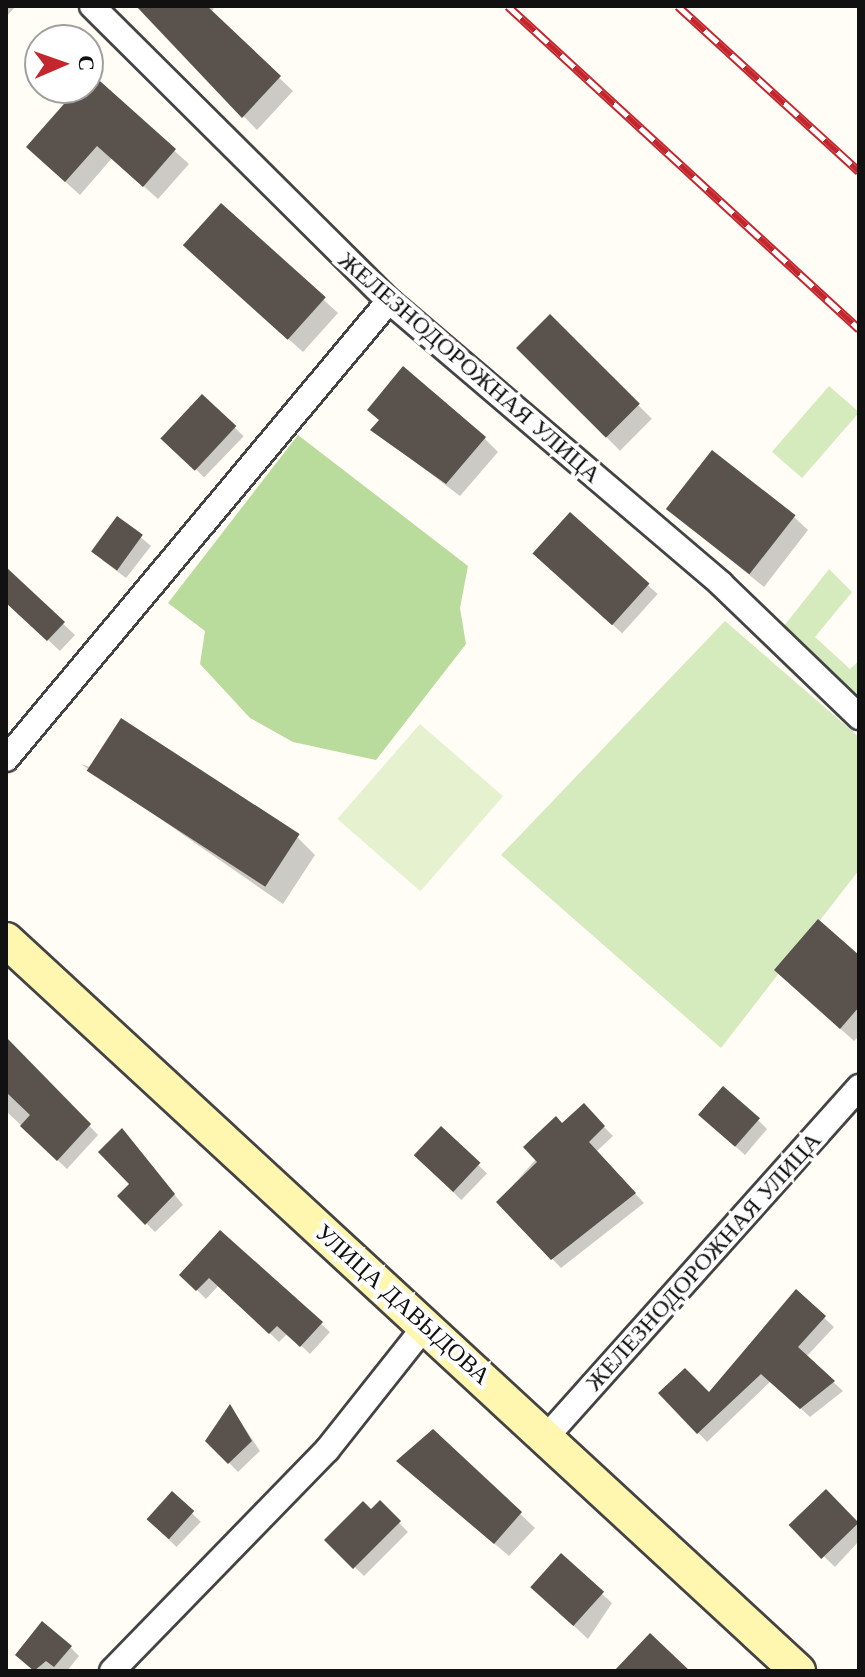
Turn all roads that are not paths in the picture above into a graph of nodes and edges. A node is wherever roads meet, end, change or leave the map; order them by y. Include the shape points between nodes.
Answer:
1 (92, 6) edge
2 (389, 301) junction
3 (859, 717) edge
4 (6, 759) edge
5 (8, 947) edge
6 (859, 1087) edge
7 (426, 1325) junction
8 (548, 1435) junction
9 (112, 1671) edge
10 (798, 1671) edge

1 - 2 street, ЖЕЛЕЗНОДОРОЖНАЯ УЛИЦА
2 - 3 street, ЖЕЛЕЗНОДОРОЖНАЯ УЛИЦА via 721,584
2 - 4 street
5 - 7 main road, УЛИЦА ДАВЫДОВА
6 - 8 street, ЖЕЛЕЗНОДОРОЖНАЯ УЛИЦА
7 - 8 main road, УЛИЦА ДАВЫДОВА
7 - 9 street via 327,1450
8 - 10 main road, УЛИЦА ДАВЫДОВА

